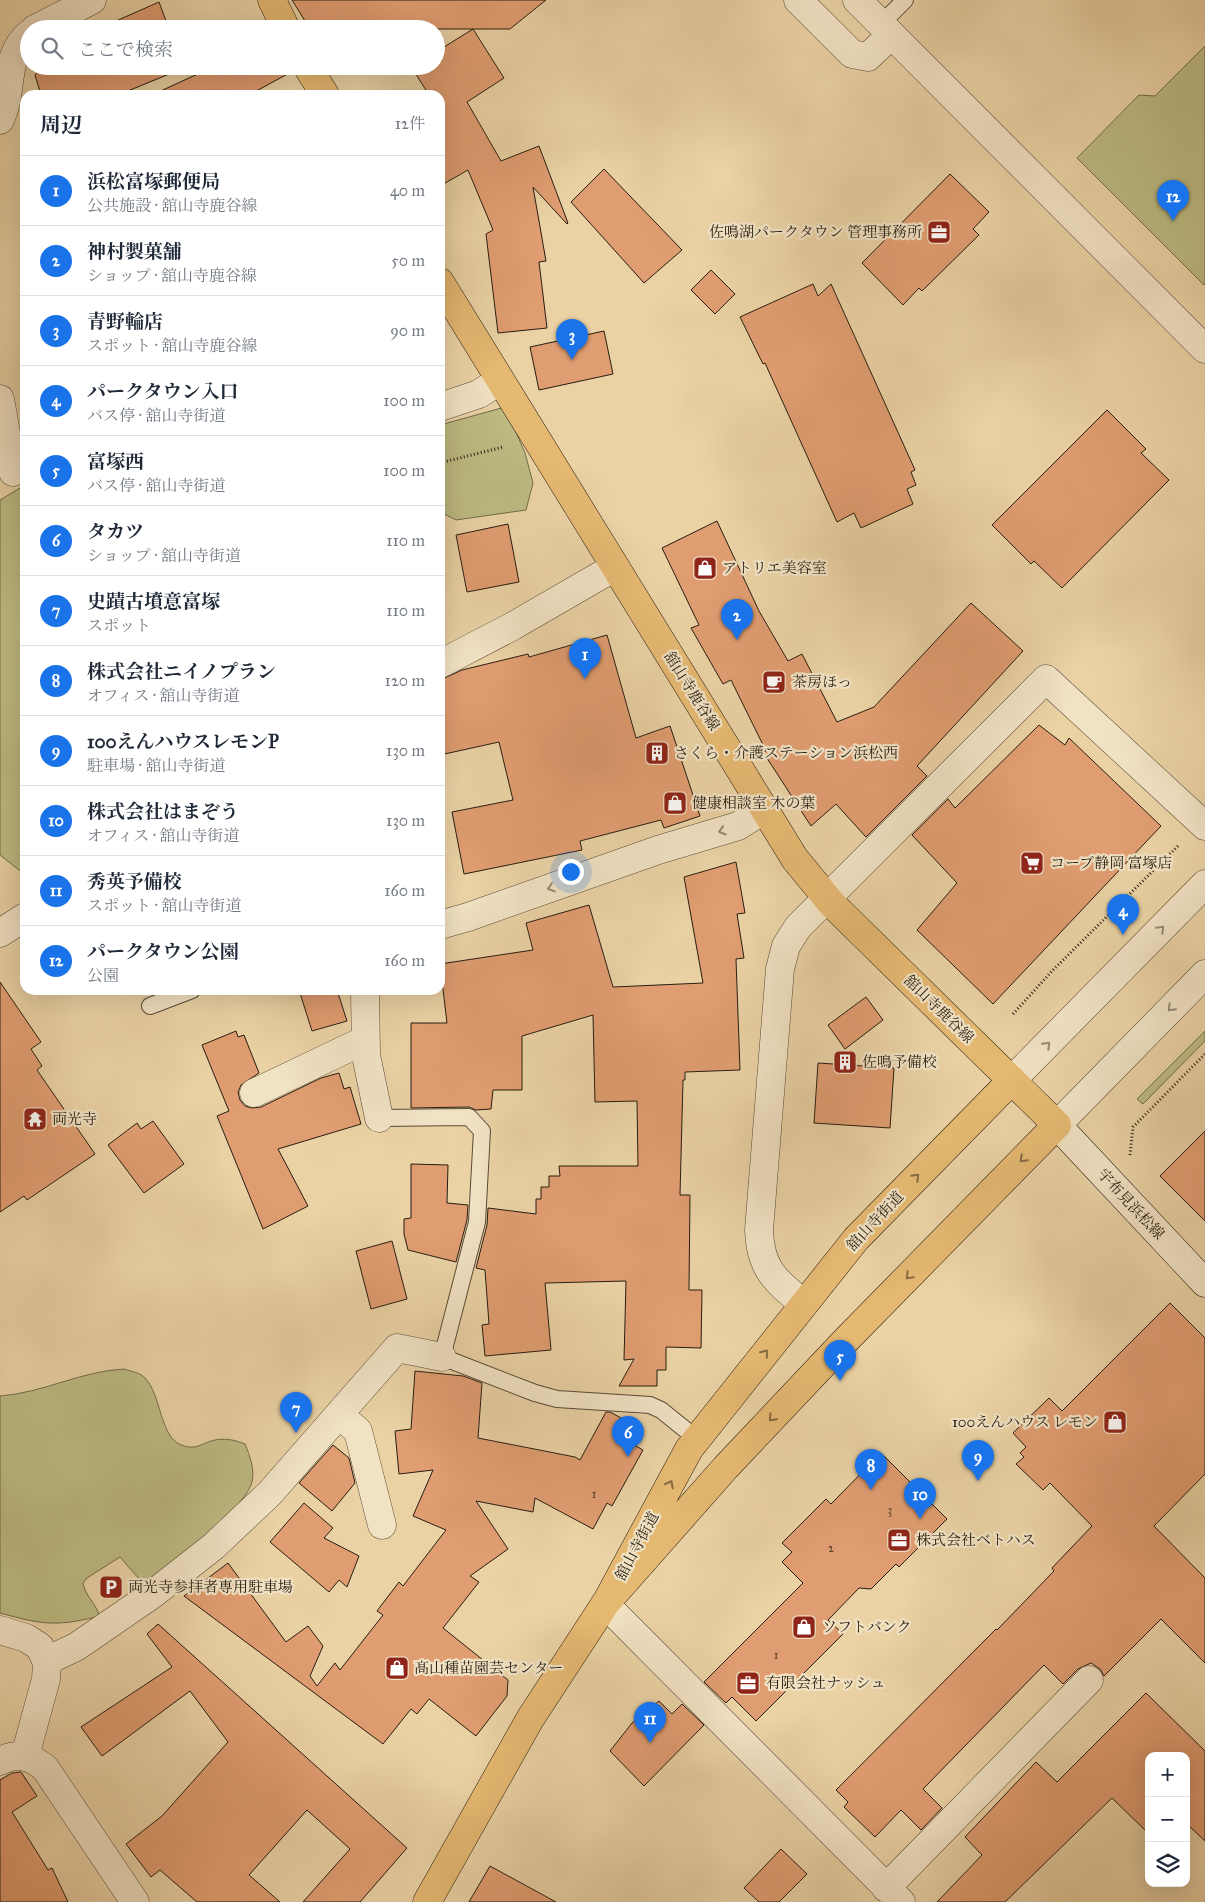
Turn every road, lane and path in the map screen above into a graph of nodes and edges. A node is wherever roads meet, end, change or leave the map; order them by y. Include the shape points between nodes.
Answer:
1 (92, 0) edge
2 (272, 0) edge
3 (798, 0) edge
4 (857, 0) edge
5 (905, 0) edge
6 (53, 20) edge
7 (282, 20) edge
8 (886, 29) junction
9 (20, 43) edge
10 (313, 75) edge
11 (322, 90) edge
12 (0, 120) edge
13 (445, 290) edge
14 (1205, 349) edge
15 (500, 380) junction
16 (0, 399) edge
17 (445, 405) edge
18 (532, 432) junction
19 (445, 463) edge
20 (13, 473) edge
21 (615, 567) junction
22 (445, 661) edge
23 (765, 809) junction
24 (1203, 825) edge
25 (1205, 884) edge
26 (827, 899) junction
27 (20, 920) edge
28 (445, 923) edge
29 (0, 933) edge
30 (1205, 974) edge
31 (179, 995) edge
32 (365, 995) edge
33 (150, 1006) dead end
34 (1013, 1014) dead end
35 (365, 1040) junction
36 (1205, 1054) edge
37 (1012, 1080) junction
38 (254, 1093) dead end
39 (379, 1118) joint
40 (1057, 1125) junction
41 (1129, 1160) dead end
42 (1205, 1283) edge
43 (804, 1304) junction
44 (442, 1357) junction
45 (340, 1416) junction
46 (697, 1439) junction
47 (382, 1525) dead end
48 (605, 1604) junction
49 (0, 1630) edge
50 (46, 1661) junction
51 (1089, 1680) dead end
52 (13, 1758) edge
53 (894, 1895) edge
54 (135, 1902) edge
55 (427, 1902) edge

1 - 6 street
2 - 7 main road
3 - 8 street via 852,54 868,57
4 - 8 street
5 - 8 lane
8 - 14 street
9 - 12 street via 13,55 8,93
10 - 11 main road
13 - 15 main road, 舘山寺鹿谷線
15 - 17 street via 479,394
15 - 18 main road, 舘山寺鹿谷線
16 - 20 street
18 - 19 path via 510,446
18 - 21 main road, 舘山寺鹿谷線
21 - 22 street
21 - 23 main road, 舘山寺鹿谷線
23 - 26 main road, 舘山寺鹿谷線 via 795,859
23 -> 28 street via 738,826
24 - 26 street via 1046,678
24 - 34 path via 1052,971
37 -> 25 street, 舘山寺街道
26 - 37 main road, 舘山寺鹿谷線
26 - 43 street via 798,927 786,946 780,968 759,1230 766,1268 779,1284
27 - 29 street
30 -> 40 street, 舘山寺街道
31 - 33 lane
32 - 35 street
35 - 38 street
35 - 39 street
36 - 41 path via 1133,1126
37 - 40 main road, 舘山寺鹿谷線
43 -> 37 main road, 舘山寺街道 via 856,1239
39 - 44 lane via 469,1117 482,1131 477,1222
40 - 42 street, 宇布見浜松線
40 -> 48 main road, 舘山寺街道 via 840,1345
46 -> 43 main road, 舘山寺街道
44 - 45 street via 397,1348
44 - 46 lane via 557,1399 650,1405
45 - 47 street via 358,1431
45 - 50 street via 270,1493 214,1546 76,1648
48 -> 46 main road, 舘山寺街道
48 - 53 street
48 - 55 main road, 舘山寺街道 via 530,1720
49 - 50 street via 26,1638 40,1647
50 - 52 street via 46,1679
51 - 53 street
52 - 54 street via 33,1758 45,1768

